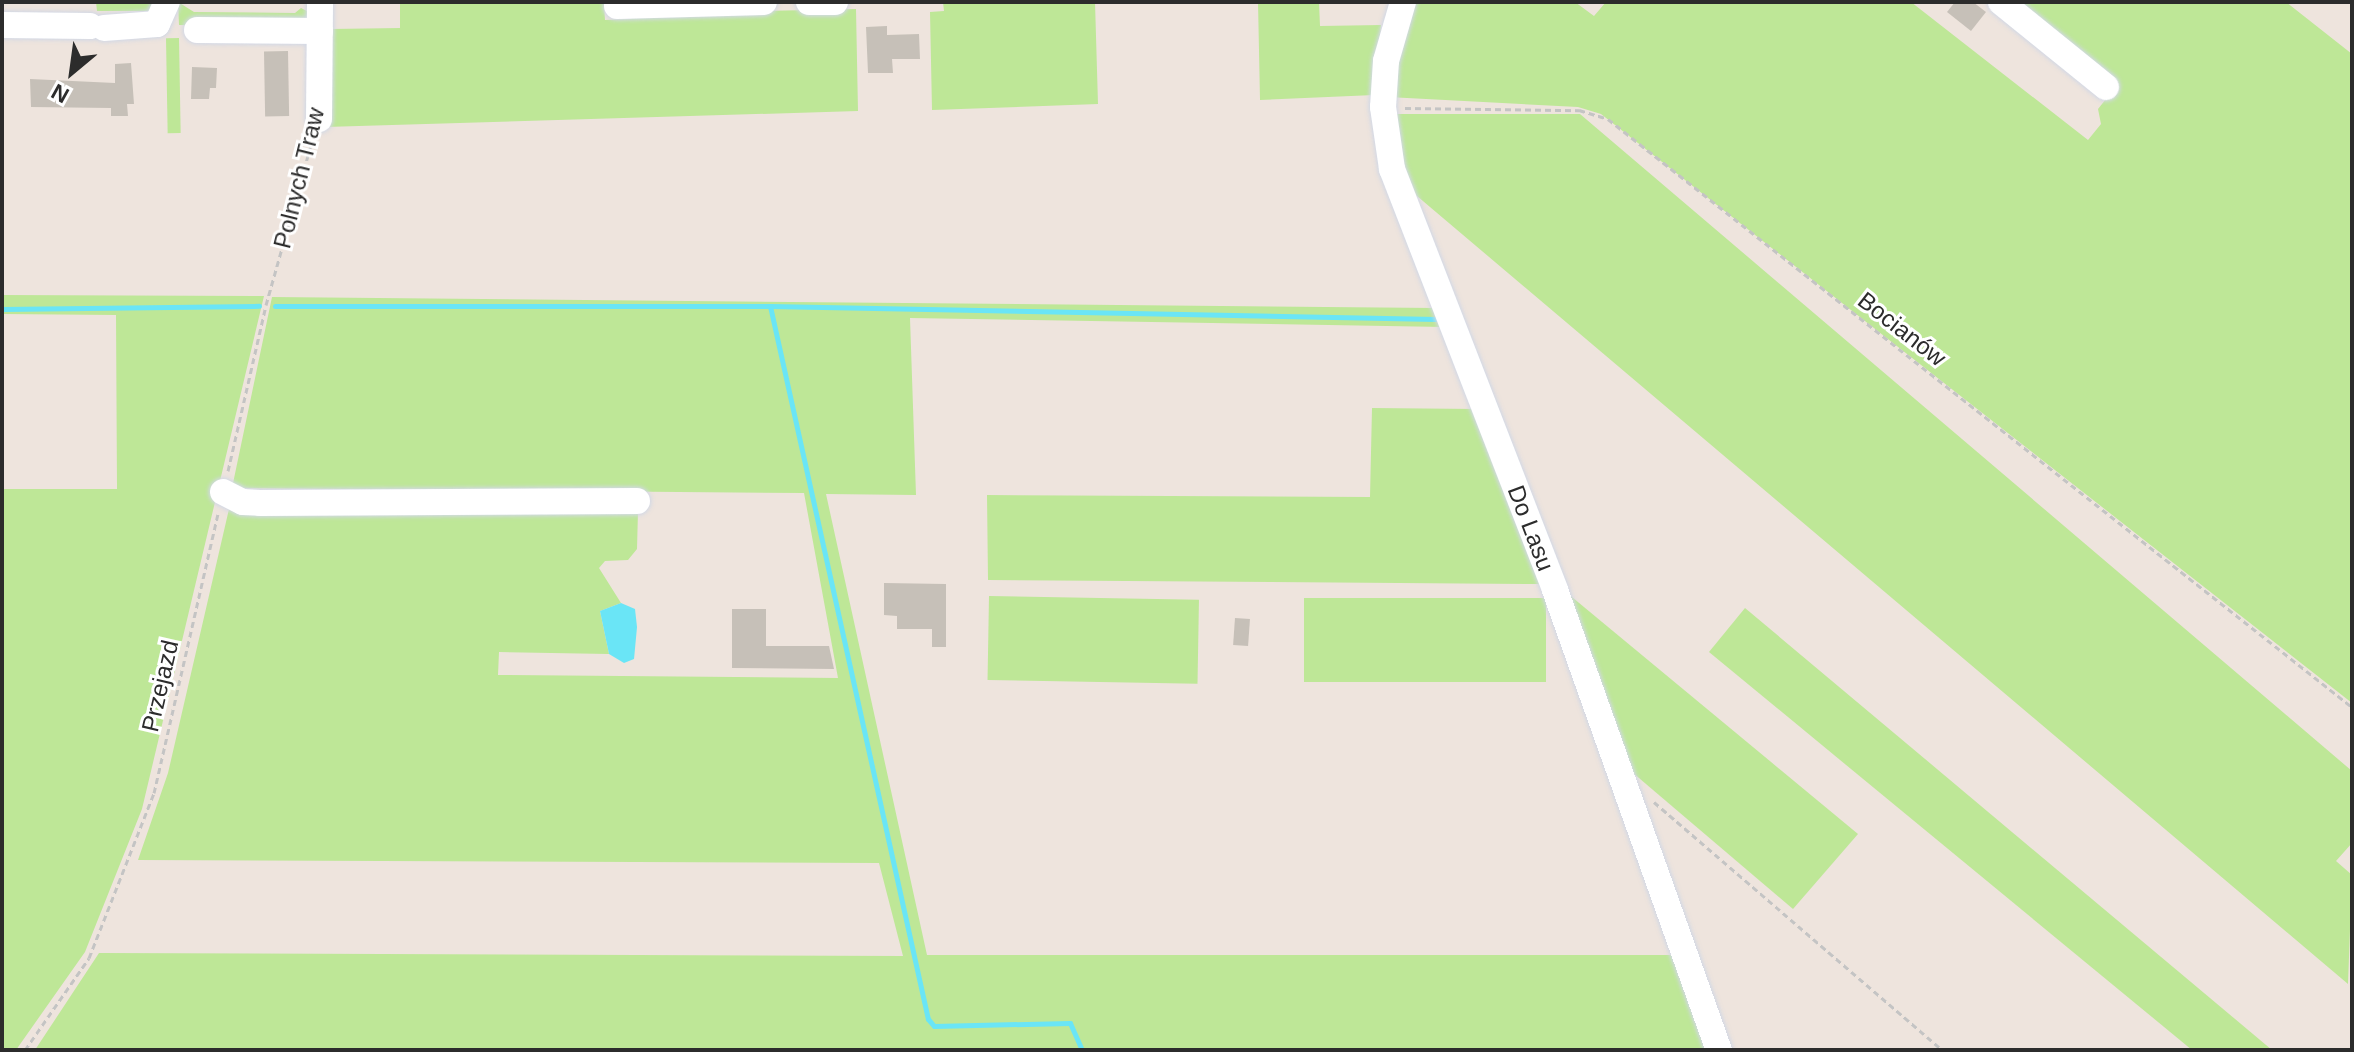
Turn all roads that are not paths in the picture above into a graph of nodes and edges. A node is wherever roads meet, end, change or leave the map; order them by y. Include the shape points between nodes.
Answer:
1 (320, 2) edge
2 (764, 2) edge
3 (809, 2) edge
4 (835, 2) edge
5 (1403, 2) edge
6 (2001, 2) edge
7 (617, 6) dead end
8 (162, 13) edge
9 (16, 17) edge
10 (197, 30) dead end
11 (320, 31) junction
12 (2106, 87) dead end
13 (319, 119) road end
14 (223, 492) road end
15 (637, 501) dead end
16 (1719, 1050) edge

1 - 11 street, Polnych Traw
2 - 7 street
3 - 4 street
5 - 16 street, Do Lasu via 1386,61 1383,107 1392,169 1523,506
6 - 12 street
8 - 9 street via 97,27
10 - 11 street
11 - 13 street, Polnych Traw
14 - 15 street via 260,503

